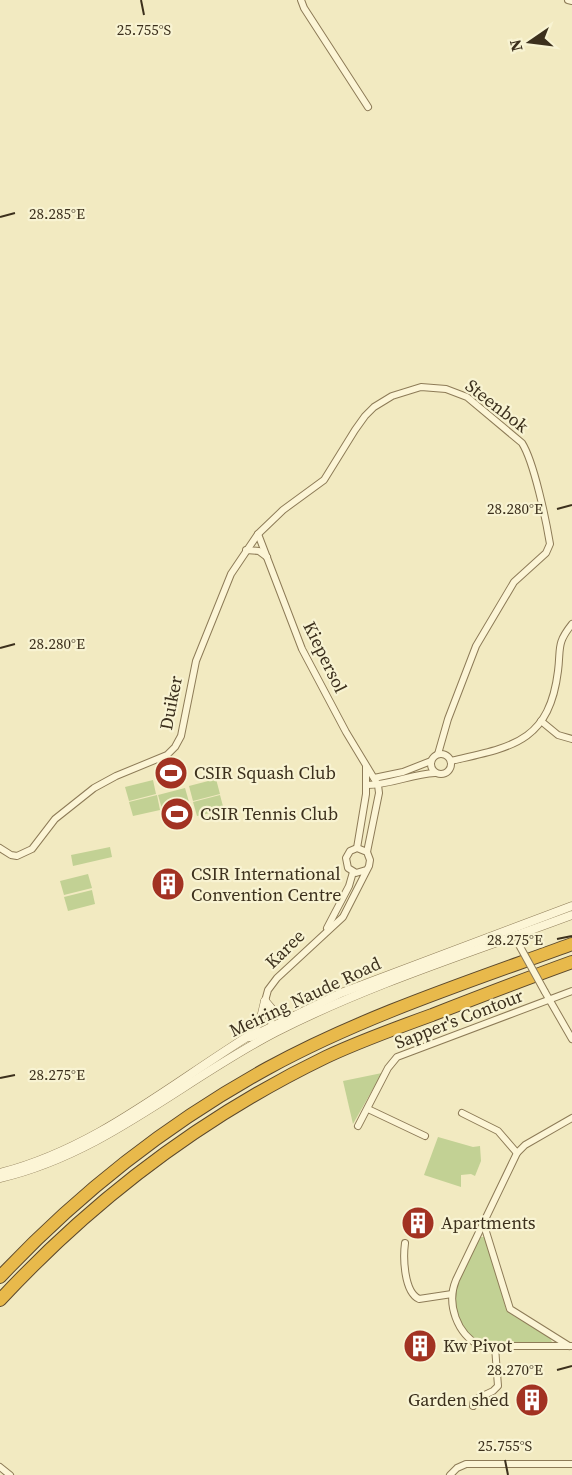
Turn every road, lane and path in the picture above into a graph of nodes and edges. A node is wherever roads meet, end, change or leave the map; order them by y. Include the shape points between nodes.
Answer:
1 (301, 0) edge
2 (368, 107) dead end
3 (258, 534) junction
4 (246, 550) junction
5 (267, 557) junction
6 (572, 624) edge
7 (541, 722) junction
8 (442, 739) junction
9 (572, 739) edge
10 (438, 754) junction
11 (446, 755) junction
12 (431, 761) junction
13 (451, 761) junction
14 (366, 767) junction
15 (435, 773) junction
16 (375, 778) junction
17 (367, 782) junction
18 (378, 785) junction
19 (0, 848) edge
20 (357, 848) junction
21 (367, 852) junction
22 (366, 870) junction
23 (353, 872) junction
24 (344, 898) junction
25 (352, 901) junction
26 (572, 906) edge
27 (572, 915) edge
28 (511, 928) junction
29 (326, 931) junction
30 (516, 940) junction
31 (572, 944) edge
32 (572, 962) edge
33 (572, 991) edge
34 (550, 999) junction
35 (265, 1001) junction
36 (288, 1018) junction
37 (273, 1030) junction
38 (247, 1037) junction
39 (572, 1039) edge
40 (368, 1109) junction
41 (462, 1113) dead end
42 (572, 1118) edge
43 (358, 1126) dead end
44 (425, 1136) dead end
45 (517, 1153) junction
46 (0, 1173) edge
47 (0, 1178) edge
48 (483, 1222) junction
49 (405, 1243) dead end
50 (0, 1277) edge
51 (452, 1294) junction
52 (0, 1300) edge
53 (571, 1346) edge
54 (495, 1347) junction
55 (473, 1406) dead end
56 (572, 1464) edge
57 (0, 1467) edge
58 (452, 1473) edge
59 (10, 1475) edge

1 - 2 street
3 - 4 street, Duiker
3 - 5 street, Kiepersol
3 - 8 street, Steenbok via 324,480 365,416 392,396 422,387 457,391 522,443 549,548 514,582 493,615 471,658
4 - 5 street via 259,551
4 - 19 street, Duiker via 231,574 196,661 181,736 175,747 167,755 116,776 82,796 55,819 27,853 11,855
5 - 14 street, Kiepersol via 302,649
6 - 7 street via 561,638 554,696
7 - 9 street via 558,735
7 - 13 street via 515,744
8 - 10 street
8 - 11 street
10 - 11 street
10 - 12 street
11 - 13 street
12 - 15 street
12 - 16 street
13 - 15 street via 448,772
14 - 16 street
14 - 17 street
15 - 18 street
16 - 17 street
16 - 18 street
17 - 18 street
17 - 20 street
18 - 21 street
20 - 21 street
20 - 23 street via 346,858
21 - 22 street via 370,862
22 - 23 street
22 - 25 street, Karee
23 - 24 street, Karee
24 - 25 street
24 - 29 street, Karee
25 - 29 street, Karee via 343,917
26 - 28 street, Meiring Naude Road
27 - 30 street, Meiring Naude Road
28 - 30 street
28 - 36 street, Meiring Naude Road via 341,993
29 - 35 street, Karee via 273,982
30 - 34 street, bridge
30 - 37 street, Meiring Naude Road via 334,1004
31 - 50 highway via 421,999 261,1072 143,1148 62,1215
32 - 52 highway via 364,1040 270,1086 193,1133 122,1185 61,1238
33 - 34 street, Sapper's Contour
34 - 39 street
34 - 40 street, Sapper's Contour via 397,1057
35 - 36 street via 276,1014
35 - 37 street
35 - 38 street via 260,1022
36 - 37 street, Meiring Naude Road
37 - 38 street, Meiring Naude Road
37 - 47 street, Meiring Naude Road via 90,1145
38 - 46 street, Meiring Naude Road via 98,1134
40 - 43 street, Sapper's Contour
40 - 44 street
41 - 45 street via 498,1131
42 - 45 street via 527,1143
45 - 48 street
48 - 51 street
48 - 53 street via 510,1308
49 - 51 street via 404,1264 413,1296 419,1299
51 - 54 street via 462,1330 480,1346
53 - 54 street
54 - 55 street via 498,1386 474,1400
56 - 58 street via 466,1464
57 - 59 street

